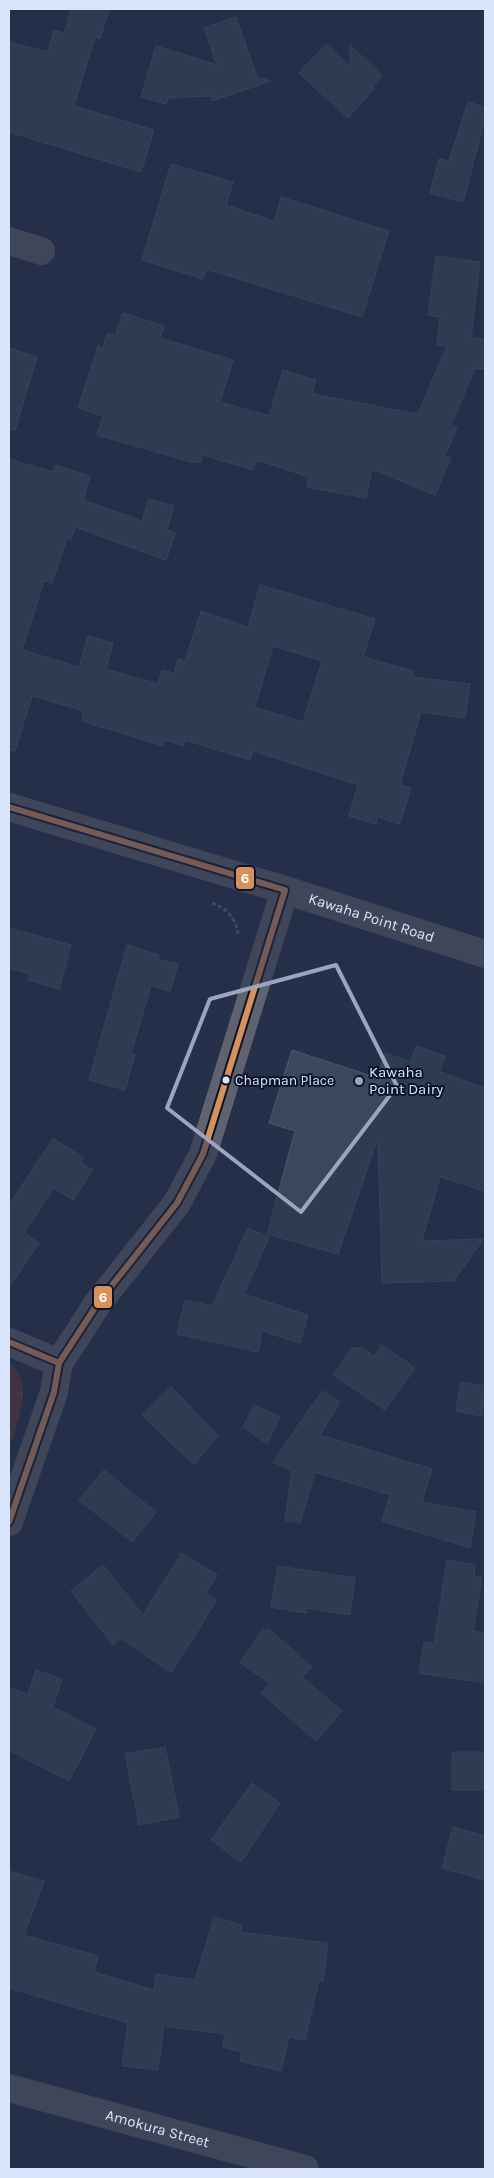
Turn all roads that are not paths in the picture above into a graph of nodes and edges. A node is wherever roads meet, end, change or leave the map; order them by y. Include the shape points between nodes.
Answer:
1 (9, 241) edge
2 (41, 251) dead end
3 (9, 807) edge
4 (285, 890) junction
5 (482, 952) edge
6 (9, 1342) edge
7 (59, 1363) junction
8 (9, 1522) edge
9 (9, 2088) edge
10 (305, 2169) edge

1 - 2 street
3 - 4 street, Kawaha Point Road
4 - 5 street, Kawaha Point Road
4 - 7 street via 203,1154 177,1203 98,1303
6 - 7 street
7 - 8 street via 54,1392
9 - 10 street, Amokura Street

